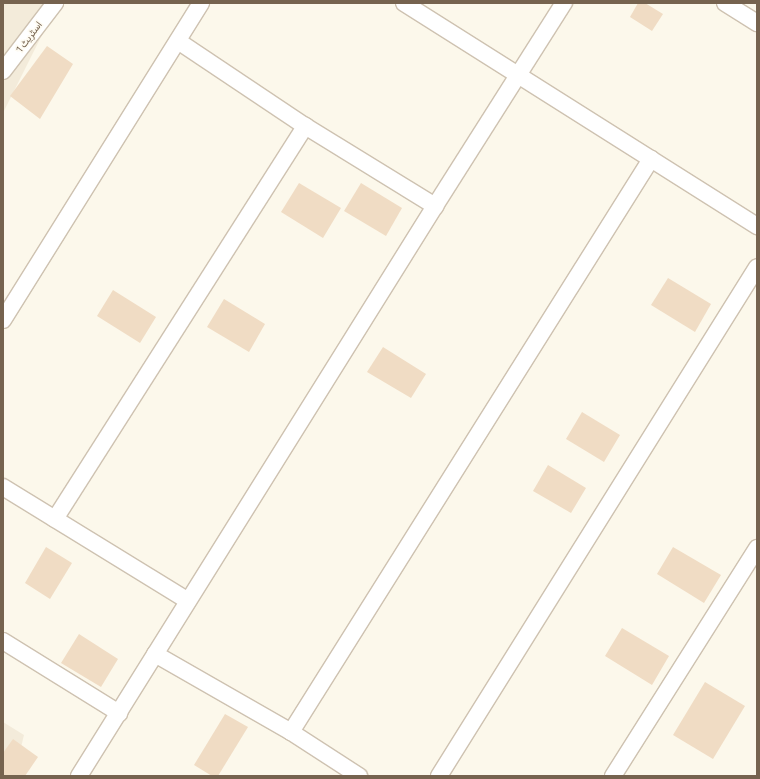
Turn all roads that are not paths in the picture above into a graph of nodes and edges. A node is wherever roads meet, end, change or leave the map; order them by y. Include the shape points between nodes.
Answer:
1 (55, 3) edge
2 (201, 3) edge
3 (404, 3) edge
4 (564, 3) edge
5 (725, 3) edge
6 (757, 23) edge
7 (178, 41) junction
8 (3, 71) edge
9 (519, 75) junction
10 (305, 126) junction
11 (651, 159) junction
12 (435, 206) junction
13 (757, 226) edge
14 (757, 266) edge
15 (3, 320) edge
16 (3, 487) edge
17 (55, 519) junction
18 (757, 548) edge
19 (188, 601) junction
20 (3, 641) edge
21 (154, 654) junction
22 (119, 713) junction
23 (291, 732) junction
24 (78, 776) edge
25 (359, 776) edge
26 (439, 776) edge
27 (613, 776) edge

1 - 8 street, اسٹریٹ 1
2 - 7 street
3 - 9 street
4 - 9 street
5 - 6 street
7 - 10 street
7 - 15 street
9 - 11 street
9 - 12 street
10 - 12 street
10 - 17 street
11 - 13 street
11 - 23 street
12 - 19 street
14 - 26 street
16 - 17 street
17 - 19 street
18 - 27 street
19 - 21 street
20 - 22 street
21 - 22 street
21 - 23 street
22 - 24 street
23 - 25 street

